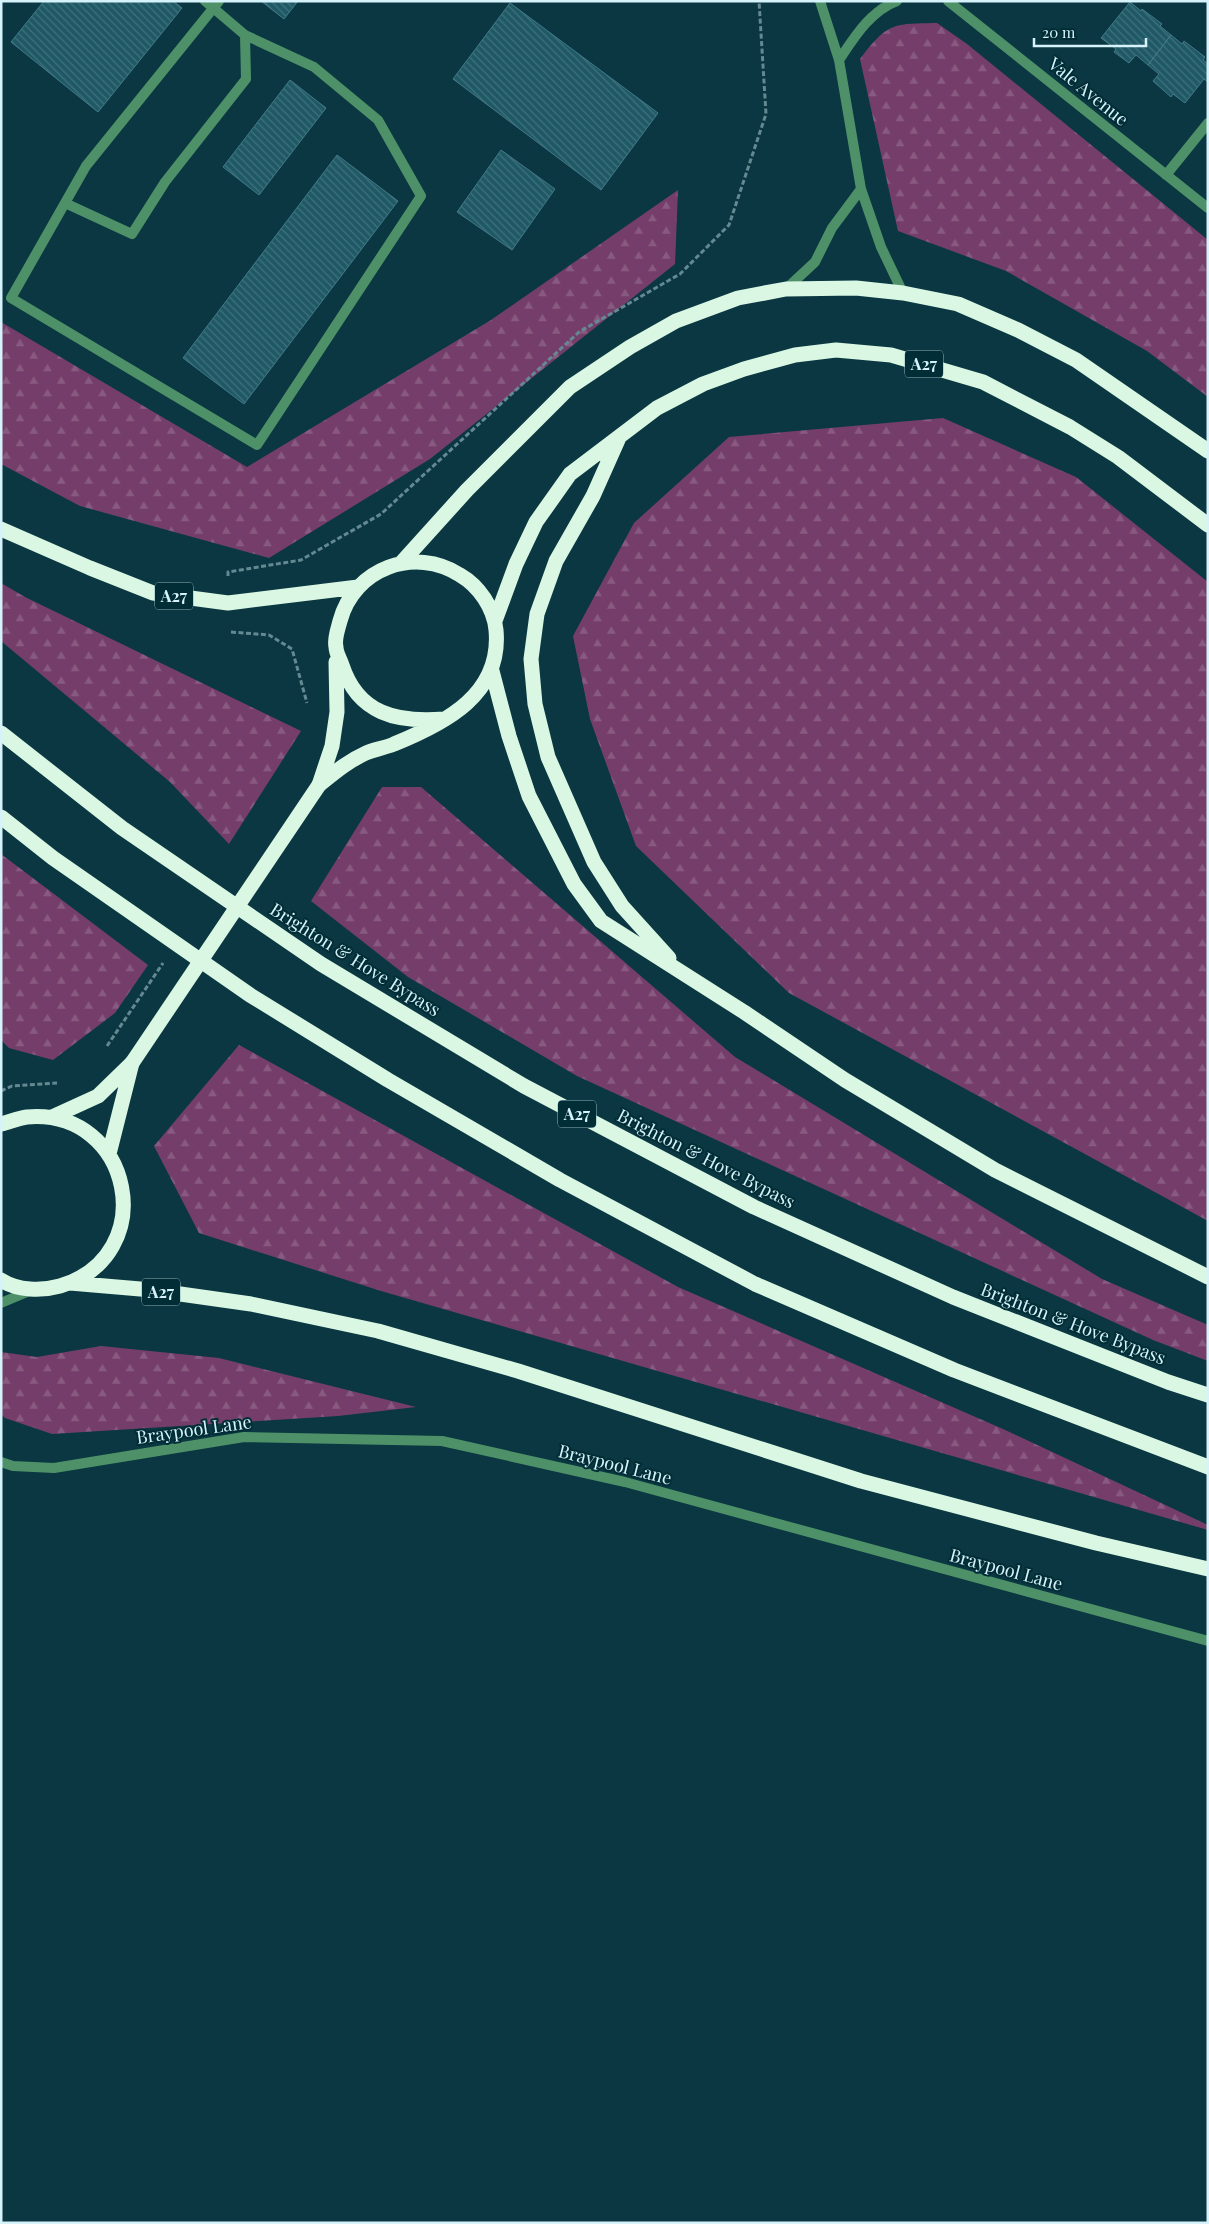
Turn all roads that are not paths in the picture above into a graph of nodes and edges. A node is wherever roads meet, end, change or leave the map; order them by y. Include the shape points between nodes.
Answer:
1 (820, 1) edge
2 (897, 1) edge
3 (948, 1) edge
4 (213, 3) edge
5 (245, 35) junction
6 (839, 60) junction
7 (1208, 123) edge
8 (1166, 176) junction
9 (861, 189) junction
10 (65, 203) junction
11 (1208, 208) edge
12 (786, 288) junction
13 (903, 293) junction
14 (618, 439) junction
15 (1208, 451) edge
16 (1208, 525) edge
17 (1, 528) edge
18 (402, 562) junction
19 (358, 587) junction
20 (495, 621) junction
21 (335, 646) junction
22 (492, 671) junction
23 (444, 720) junction
24 (1, 733) edge
25 (319, 785) junction
26 (1, 817) edge
27 (681, 972) junction
28 (132, 1063) junction
29 (52, 1117) junction
30 (1, 1124) edge
31 (109, 1154) junction
32 (1208, 1277) edge
33 (1, 1280) edge
34 (70, 1283) junction
35 (33, 1290) junction
36 (1, 1303) edge
37 (1208, 1395) edge
38 (1, 1462) edge
39 (1208, 1468) edge
40 (1208, 1569) edge
41 (1208, 1641) edge

1 - 6 street
2 - 6 street via 864,24
3 - 8 street, Vale Avenue
4 - 5 street
4 - 10 street via 86,166
5 - 10 street via 246,79 165,182 132,234
5 - 10 street via 314,67 378,120 421,196 257,445 11,298
6 - 9 street
7 - 8 street
8 - 11 street, Vale Avenue
9 - 12 street via 832,228 816,262
9 - 13 street via 881,247
12 - 13 highway via 856,288
12 - 18 highway via 738,298 676,321 570,387 467,490
13 - 15 highway via 958,304 1026,334 1076,360
14 - 16 highway, A27 via 657,408 703,384 744,369 795,355 836,350 891,354 983,382 1070,427 1118,457
14 - 20 highway, A27 via 570,474 536,522
14 - 27 highway, A27 via 593,496 556,561 537,614 531,659 535,704 548,757 594,862 622,906
17 - 19 highway, A27 via 153,593 228,603
18 - 19 highway via 378,571
18 - 20 highway via 426,561 449,568 470,580 485,599
19 - 21 highway via 344,608
20 - 22 highway via 497,646
21 - 23 highway via 347,680 360,697 378,711 398,719 420,722
21 - 25 highway via 338,712 332,746
22 - 23 highway via 480,692
22 - 27 highway, A27 via 529,796 574,884 601,922
23 - 25 highway via 367,753
24 - 37 highway, Brighton & Hove Bypass / A27 via 122,828 313,958 524,1086 754,1206 953,1297
25 - 28 highway, bridge
26 - 39 highway via 53,858 250,995 560,1180 755,1284 954,1370
27 - 32 highway, A27 via 845,1080 995,1170
28 - 29 highway via 98,1096
28 - 31 highway
29 - 30 highway via 26,1117
29 - 31 highway via 74,1124 94,1136
31 - 34 highway via 120,1177 125,1202 121,1228 110,1251 93,1270
33 - 35 highway
34 - 35 highway
34 - 40 highway, A27 via 251,1304 378,1331 518,1371 861,1481
35 - 36 street
38 - 41 street, Braypool Lane via 13,1466 54,1468 244,1436 442,1441 625,1482

